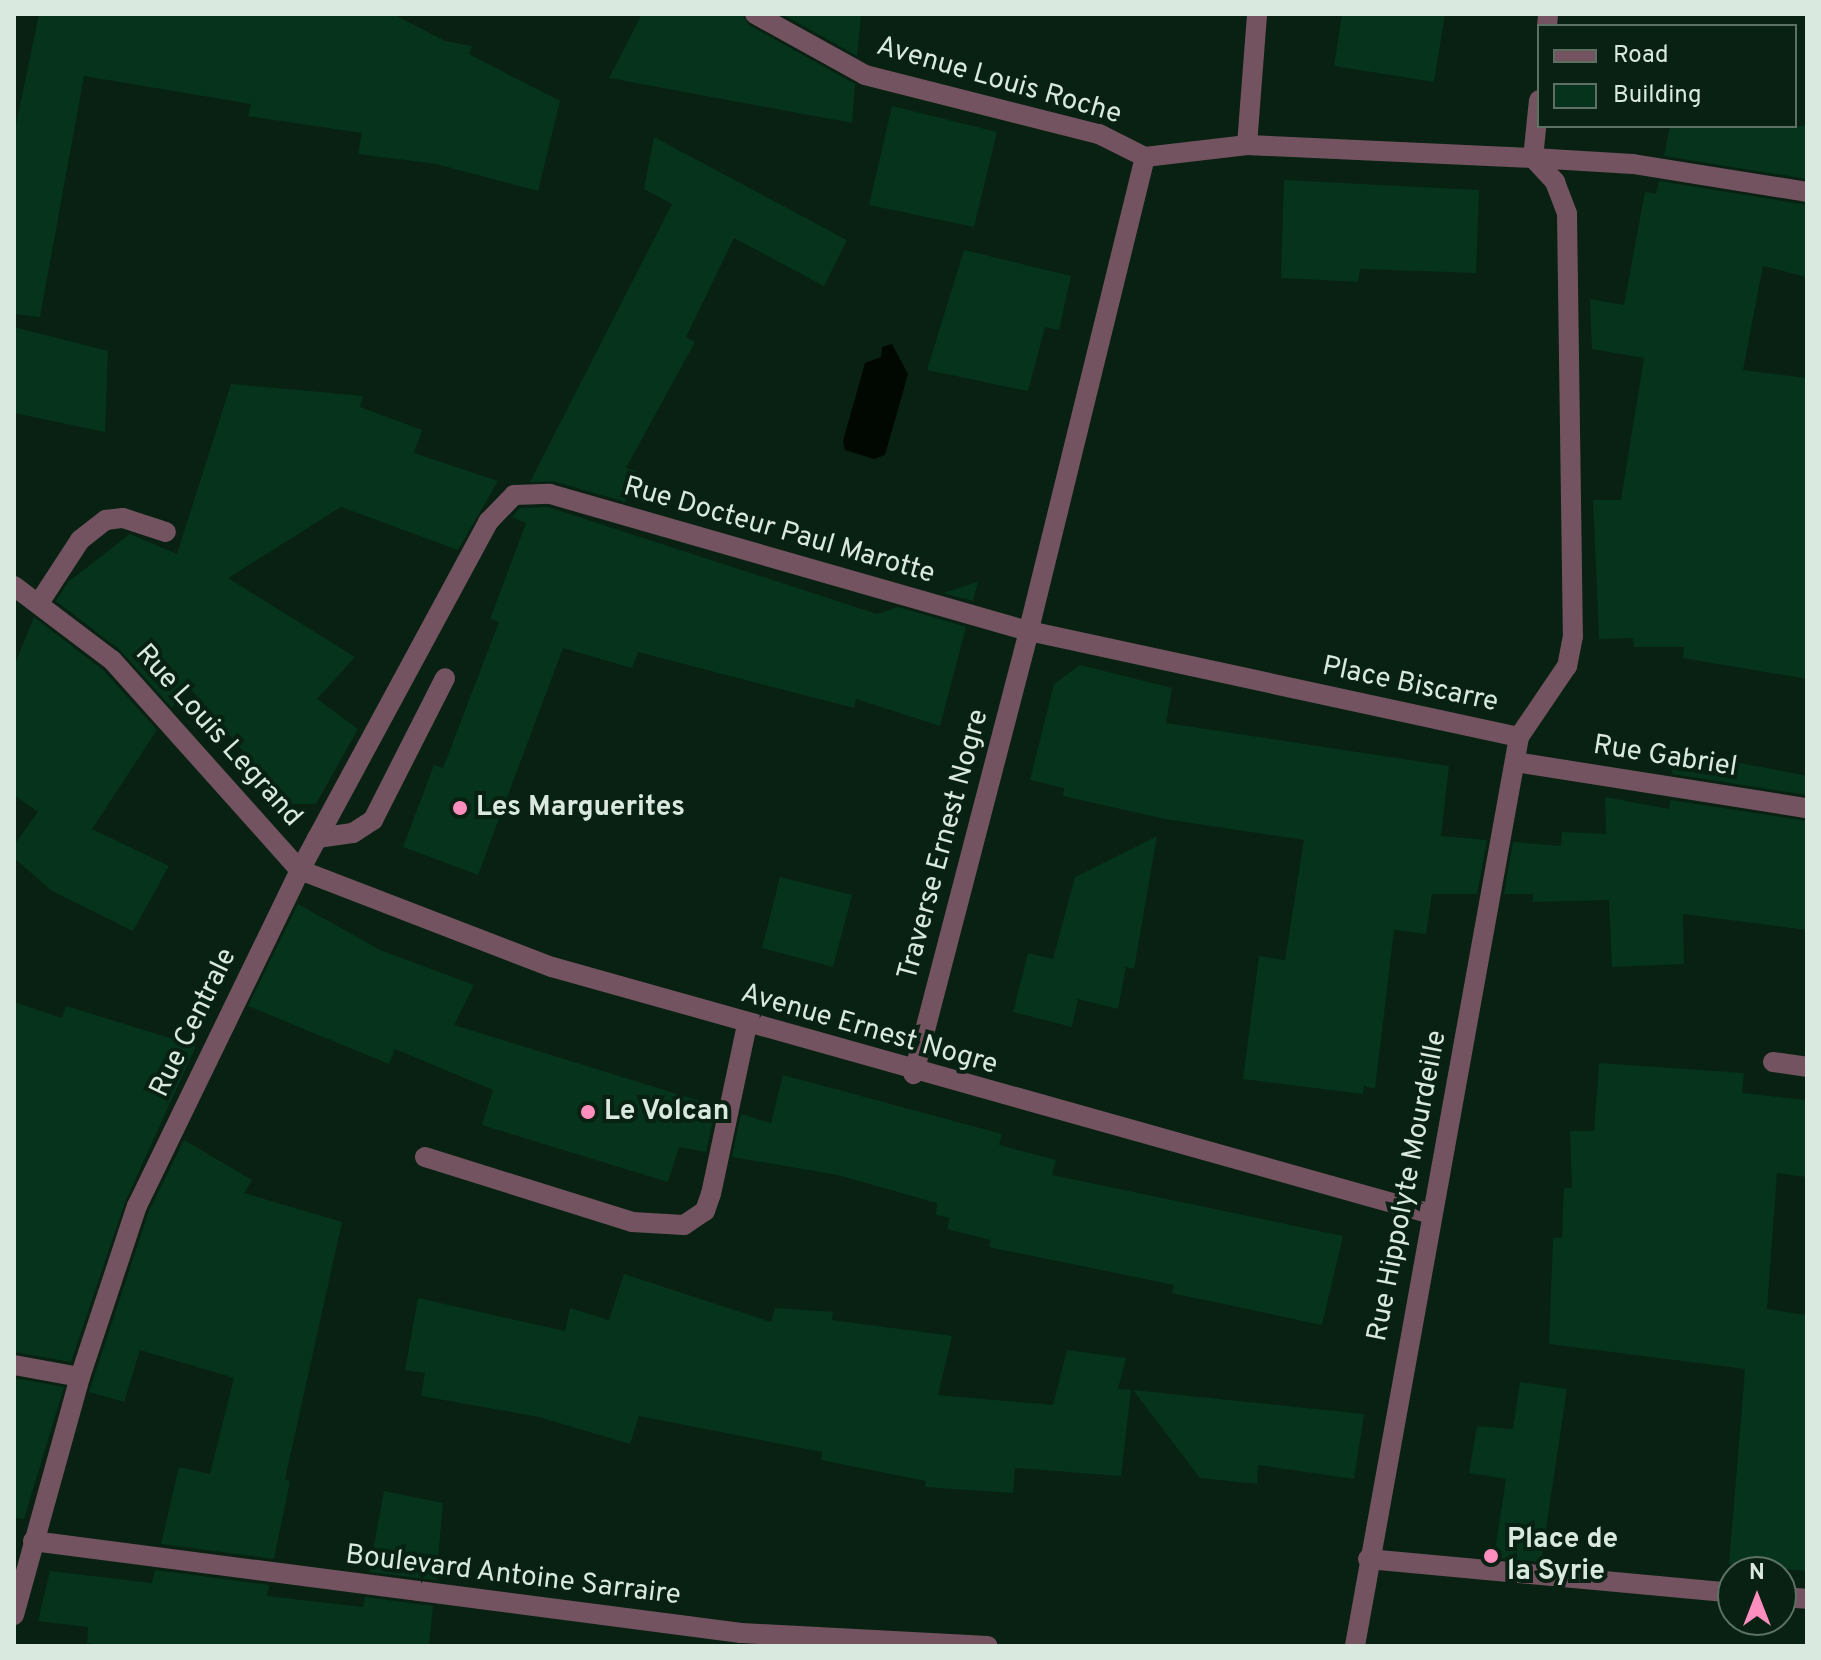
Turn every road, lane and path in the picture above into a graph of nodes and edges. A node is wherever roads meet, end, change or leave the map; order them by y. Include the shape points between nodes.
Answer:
1 (755, 14) edge
2 (1257, 14) edge
3 (1537, 119) edge
4 (1247, 145) junction
5 (1145, 157) junction
6 (1533, 158) junction
7 (1807, 192) edge
8 (514, 495) joint
9 (166, 532) dead end
10 (14, 586) edge
11 (39, 603) junction
12 (1029, 631) junction
13 (445, 678) dead end
14 (1519, 737) junction
15 (1515, 762) junction
16 (1807, 808) edge
17 (317, 838) junction
18 (300, 870) junction
19 (747, 1024) junction
20 (1773, 1062) dead end
21 (1807, 1067) edge
22 (914, 1074) junction
23 (425, 1157) dead end
24 (1432, 1214) junction
25 (14, 1365) edge
26 (80, 1377) junction
27 (33, 1541) junction
28 (1368, 1559) junction
29 (1717, 1592) edge
30 (14, 1615) edge
31 (740, 1640) edge
32 (988, 1646) edge
33 (1355, 1646) edge

1 - 5 street, Avenue Louis Roche via 865,75 1099,134
2 - 4 street
3 - 6 street
4 - 5 street
4 - 6 street
5 - 12 street
6 - 7 street via 1633,164
6 - 14 street, Place Biscarre via 1555,182 1567,214 1573,636 1567,666
8 - 12 street, Rue Docteur Paul Marotte via 550,494
8 - 17 street, Rue Centrale via 488,522
9 - 11 street via 123,518 97,526 70,552
10 - 11 street, Rue Louis Legrand
11 - 18 street, Rue Louis Legrand via 112,660 162,709
12 - 14 street, Place Biscarre
12 - 22 street, Traverse Ernest Nogre
13 - 17 street via 373,820 353,833
14 - 15 street, Rue Hippolyte Mourdeille
15 - 16 street, Rue Gabriel
15 - 24 street, Rue Hippolyte Mourdeille
17 - 18 street, Rue Centrale
18 - 19 street, Avenue Ernest Nogre via 510,953
18 - 26 street, Rue Centrale via 137,1206
19 - 22 street, Avenue Ernest Nogre
19 - 23 street via 711,1194 694,1220 669,1227 632,1222
20 - 21 street
22 - 24 street, Avenue Ernest Nogre
24 - 28 street, Rue Hippolyte Mourdeille
25 - 26 street
26 - 27 street, Rue Centrale
27 - 30 street, Rue Centrale
27 - 31 street, Boulevard Antoine Sarraire
28 - 29 street
28 - 33 street, Rue Hippolyte Mourdeille
31 - 32 street, Boulevard Antoine Sarraire

